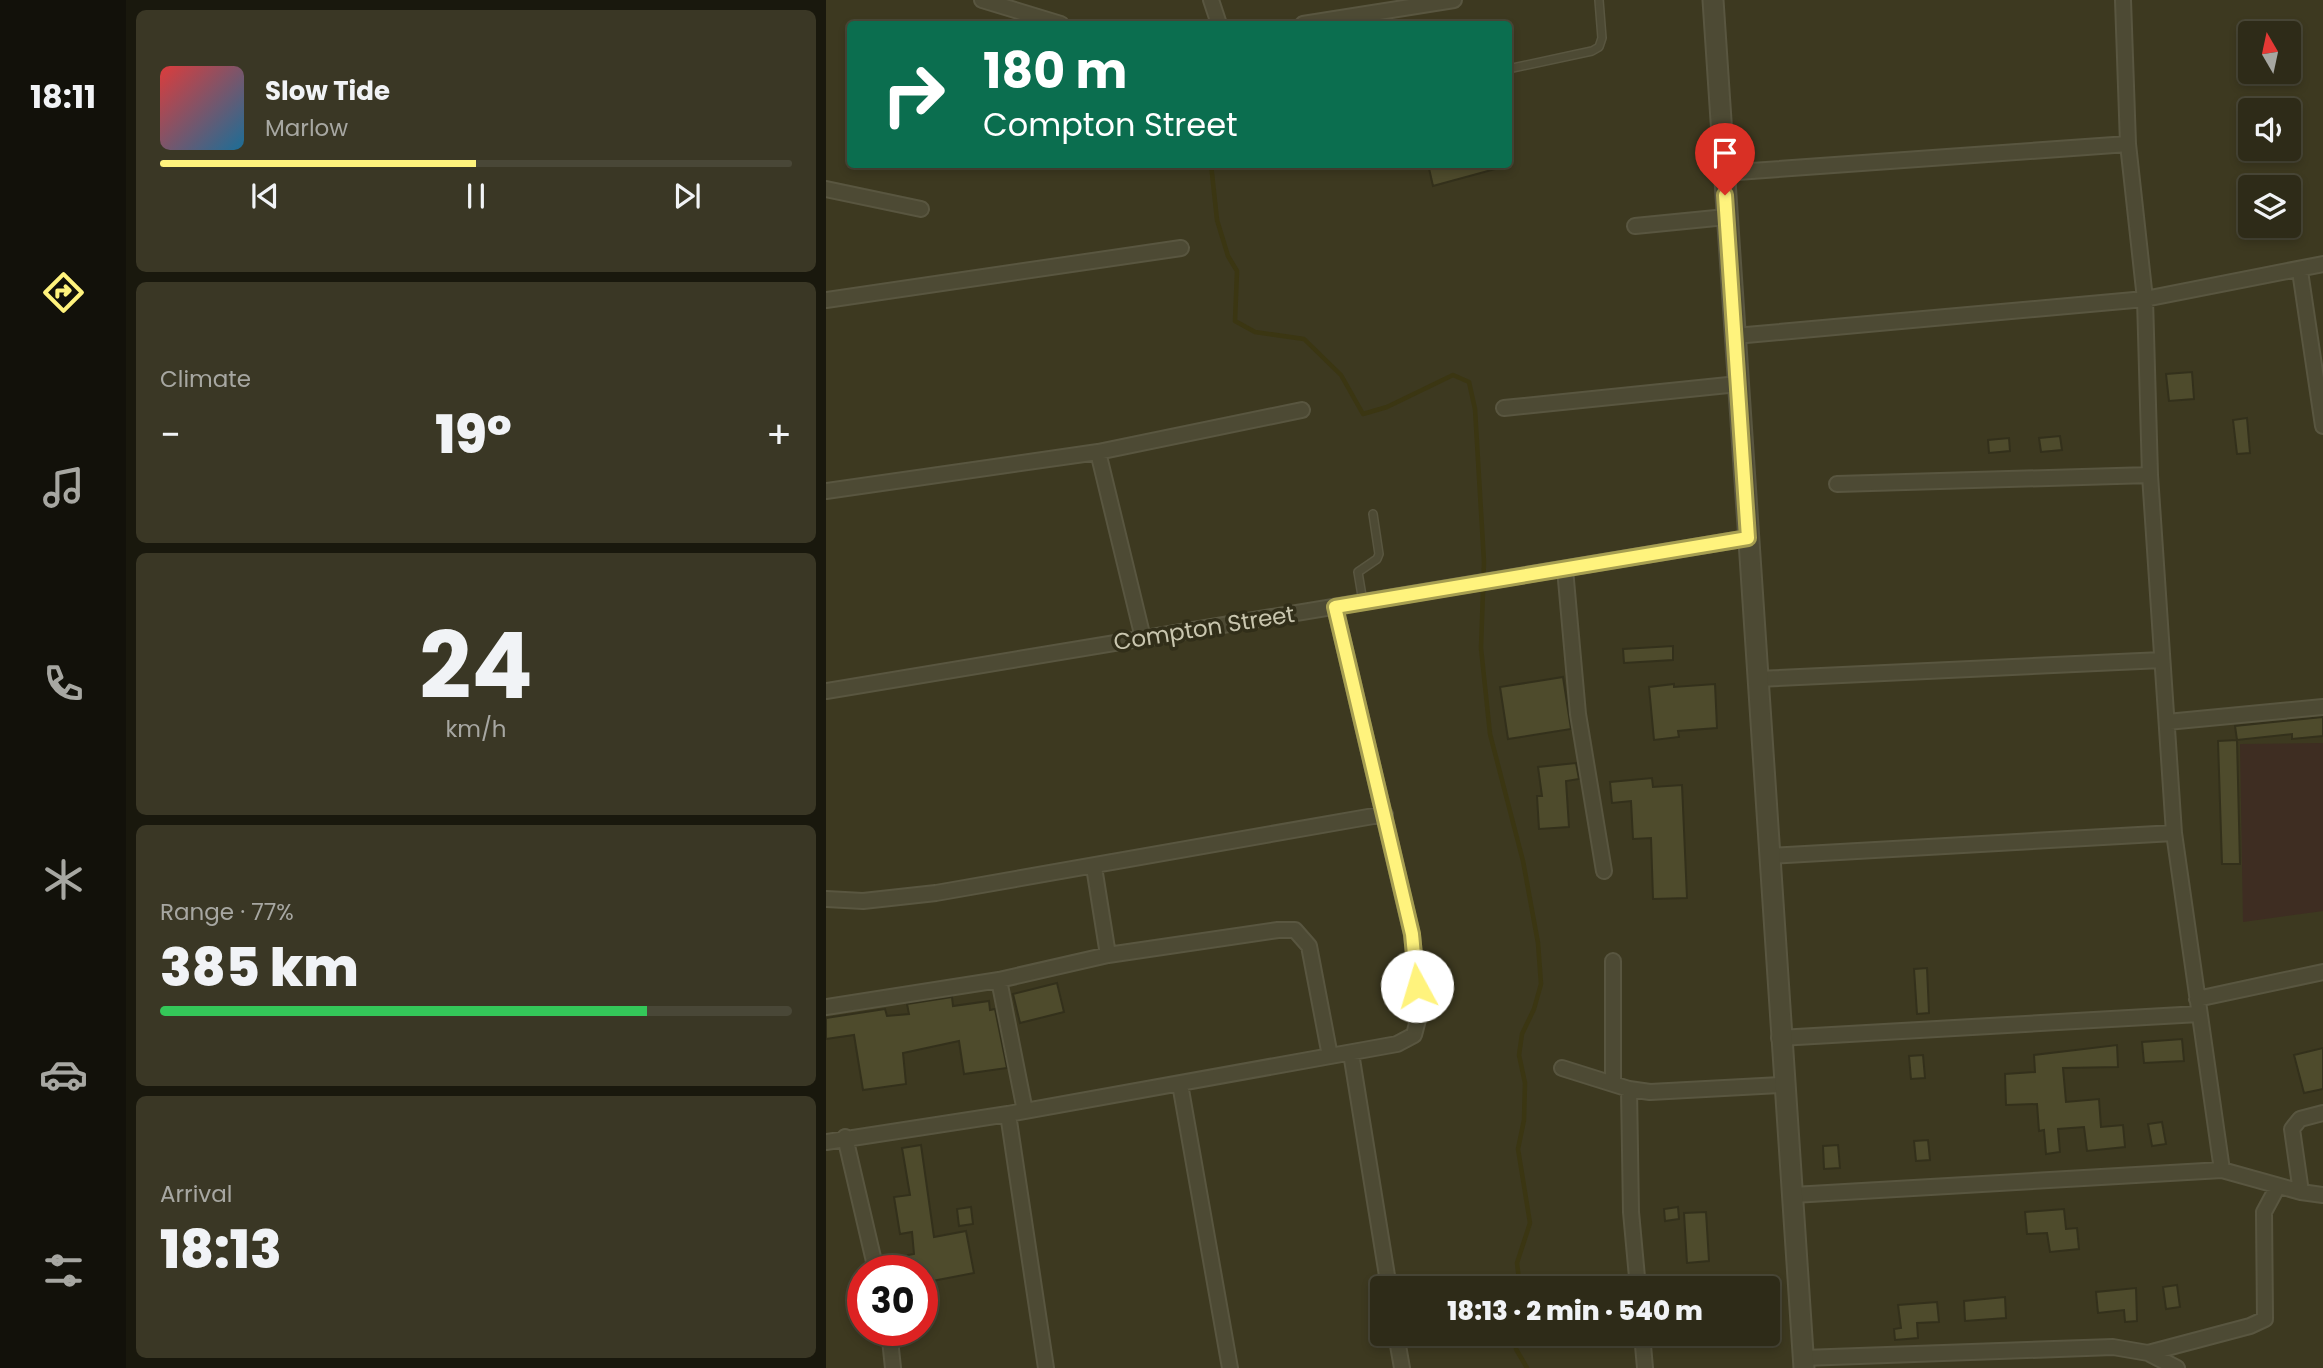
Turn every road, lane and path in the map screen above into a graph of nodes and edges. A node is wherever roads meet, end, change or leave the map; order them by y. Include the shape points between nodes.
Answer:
1 (982, 0) edge
2 (1211, 0) edge
3 (1454, 0) edge
4 (1600, 0) edge
5 (1713, 0) edge
6 (2123, 0) edge
7 (1378, 5) edge
8 (1051, 21) edge
9 (1218, 21) edge
10 (1315, 21) edge
11 (1512, 68) edge
12 (2128, 144) junction
13 (1723, 173) junction
14 (826, 189) edge
15 (921, 209) dead end
16 (1726, 217) junction
17 (1635, 226) dead end
18 (1181, 248) dead end
19 (2323, 264) edge
20 (2300, 271) junction
21 (2145, 299) junction
22 (826, 300) edge
23 (1735, 336) junction
24 (1738, 384) junction
25 (1504, 408) dead end
26 (1302, 410) dead end
27 (2323, 426) edge
28 (1098, 452) junction
29 (2150, 475) junction
30 (1837, 484) dead end
31 (826, 491) edge
32 (1373, 514) dead end
33 (1748, 538) junction
34 (1565, 569) junction
35 (1363, 603) junction
36 (1335, 607) junction
37 (1143, 638) junction
38 (2162, 660) junction
39 (1757, 679) junction
40 (826, 691) edge
41 (2323, 707) edge
42 (2167, 722) junction
43 (1385, 814) junction
44 (2174, 833) junction
45 (1768, 856) junction
46 (1094, 867) junction
47 (1604, 871) dead end
48 (826, 899) edge
49 (1108, 956) junction
50 (1613, 961) dead end
51 (2323, 972) edge
52 (999, 980) junction
53 (826, 1007) edge
54 (2198, 1007) junction
55 (1779, 1038) junction
56 (1351, 1053) junction
57 (1330, 1056) junction
58 (1562, 1068) dead end
59 (1180, 1084) junction
60 (1613, 1084) junction
61 (1782, 1085) junction
62 (1629, 1090) junction
63 (1025, 1111) junction
64 (2323, 1113) edge
65 (1008, 1114) junction
66 (845, 1137) junction
67 (826, 1142) edge
68 (2222, 1170) junction
69 (2278, 1186) junction
70 (2301, 1192) junction
71 (1793, 1195) junction
72 (2323, 1195) edge
73 (873, 1255) edge
74 (1387, 1276) edge
75 (1637, 1276) edge
76 (891, 1346) edge
77 (1398, 1346) edge
78 (1643, 1346) edge
79 (2148, 1353) junction
80 (1803, 1363) edge
81 (893, 1368) edge
82 (1046, 1368) edge
83 (1230, 1368) edge
84 (1402, 1368) edge
85 (1645, 1368) edge
86 (2177, 1368) edge

1 - 8 street
2 - 9 street
3 - 7 street
4 - 11 lane via 1599,47
5 - 13 street
6 - 12 street
7 - 10 street
12 - 13 street
12 - 21 street
13 - 16 street
14 - 15 street
16 - 17 street
16 - 23 street
18 - 22 street
19 - 20 street
20 - 21 street
20 - 27 street
21 - 23 street
21 - 29 street
23 - 24 street
24 - 25 street
24 - 33 street
26 - 28 street
28 - 31 street
28 - 37 street
29 - 30 street
29 - 38 street
32 - 35 lane via 1379,554 1358,572
33 - 34 street, Compton Street
33 - 39 street
34 - 35 street, Compton Street
34 - 47 street via 1578,714
35 - 36 street, Compton Street
36 - 37 street, Compton Street
36 - 43 street
37 - 40 street, Compton Street
38 - 39 street
38 - 42 street
39 - 45 street
41 - 42 street
42 - 44 street
43 - 46 street
43 - 56 street via 1412,934 1420,1012 1414,1035 1397,1044
44 - 45 street
44 - 54 street
45 - 55 street
46 - 48 street via 936,893 863,901
46 - 49 street
49 - 52 street
49 - 57 street via 1295,930 1309,946
50 - 60 street
51 - 54 street
52 - 53 street
52 - 63 street
54 - 55 street
54 - 68 street
55 - 61 street
56 - 57 street
56 - 74 street
57 - 59 street
58 - 60 street
59 - 63 street
59 - 83 street
60 - 62 street
61 - 62 street
61 - 71 street
62 - 75 street
63 - 65 street
64 - 70 street via 2300,1119 2292,1129
65 - 66 street
65 - 82 street
66 - 67 street
66 - 73 street
68 - 69 street
68 - 71 street
69 - 70 street
69 - 79 street via 2264,1212 2265,1319
70 - 72 street
71 - 80 street
76 - 81 street
77 - 84 street
78 - 85 street
79 - 80 street via 2113,1347 2049,1348
79 - 86 street

